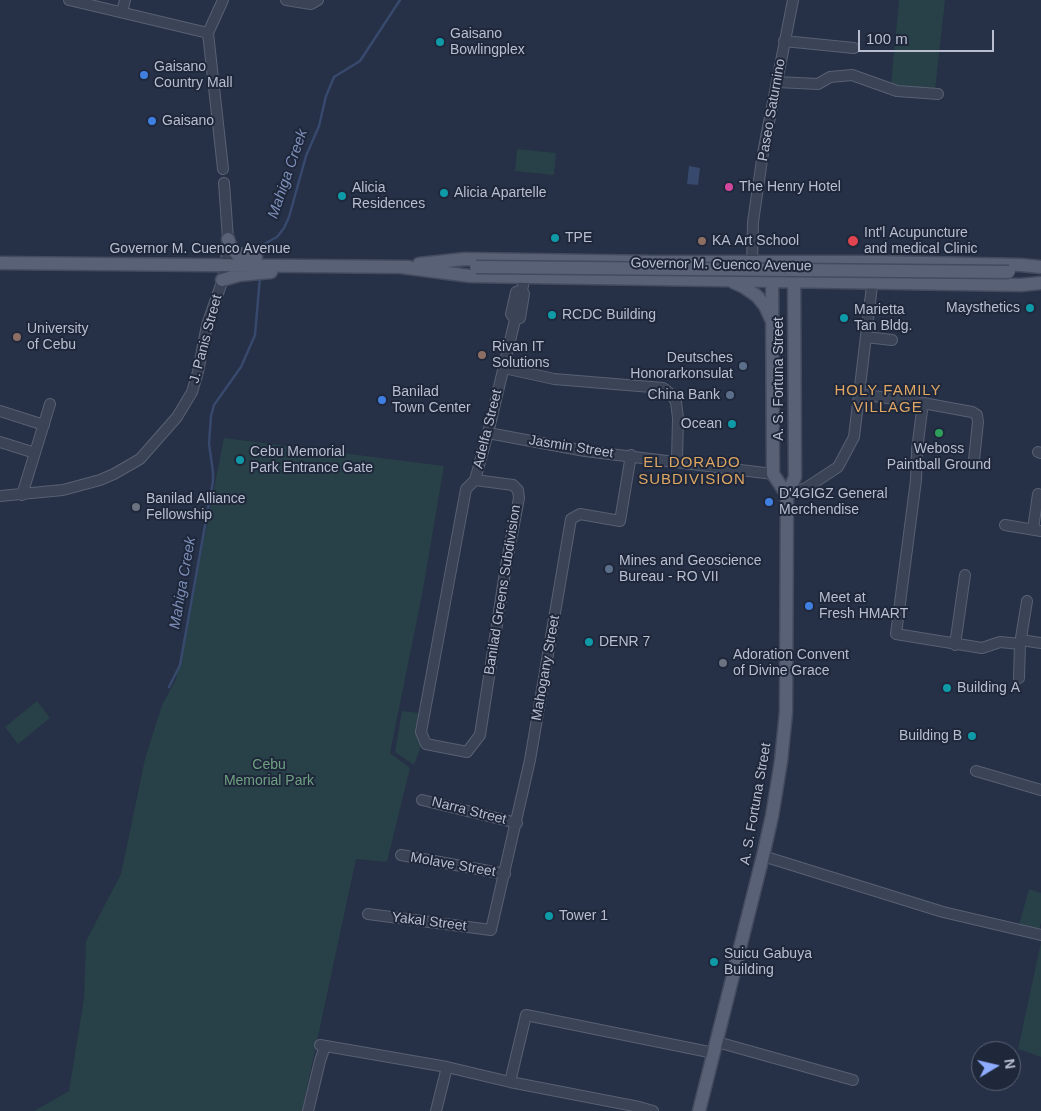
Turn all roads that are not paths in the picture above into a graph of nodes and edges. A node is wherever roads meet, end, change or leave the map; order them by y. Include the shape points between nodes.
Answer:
1 (70, 0) edge
2 (125, 0) edge
3 (223, 0) edge
4 (286, 0) edge
5 (318, 0) edge
6 (793, 0) edge
7 (122, 12) junction
8 (208, 33) junction
9 (784, 41) junction
10 (854, 48) dead end
11 (777, 82) junction
12 (938, 94) dead end
13 (223, 169) dead end
14 (224, 183) dead end
15 (228, 239) junction
16 (626, 261) junction
17 (657, 262) junction
18 (752, 262) junction
19 (772, 262) junction
20 (794, 262) junction
21 (836, 262) junction
22 (875, 262) junction
23 (0, 264) edge
24 (226, 264) junction
25 (286, 264) junction
26 (250, 265) junction
27 (346, 266) junction
28 (400, 267) junction
29 (1041, 268) edge
30 (1041, 274) edge
31 (625, 279) junction
32 (656, 279) junction
33 (222, 280) junction
34 (728, 280) junction
35 (752, 281) junction
36 (794, 281) junction
37 (772, 282) junction
38 (836, 282) junction
39 (523, 283) junction
40 (872, 283) junction
41 (1041, 283) edge
42 (772, 324) junction
43 (866, 336) junction
44 (892, 340) dead end
45 (504, 368) junction
46 (859, 394) junction
47 (923, 403) junction
48 (50, 404) dead end
49 (0, 411) edge
50 (44, 426) junction
51 (488, 434) junction
52 (0, 442) edge
53 (35, 453) junction
54 (631, 455) junction
55 (974, 460) dead end
56 (678, 461) junction
57 (773, 474) junction
58 (475, 480) junction
59 (1038, 494) dead end
60 (22, 495) junction
61 (787, 495) junction
62 (0, 496) edge
63 (1005, 525) dead end
64 (1037, 530) edge
65 (966, 575) dead end
66 (1027, 601) dead end
67 (1020, 642) junction
68 (1041, 643) edge
69 (955, 645) junction
70 (1019, 678) dead end
71 (976, 771) dead end
72 (1041, 790) edge
73 (422, 800) dead end
74 (517, 823) junction
75 (401, 855) dead end
76 (763, 856) junction
77 (504, 874) junction
78 (368, 914) dead end
79 (491, 930) joint
80 (1041, 936) edge
81 (715, 1048) junction
82 (447, 1067) junction
83 (853, 1080) dead end
84 (510, 1082) junction
85 (308, 1111) edge
86 (436, 1111) edge
87 (653, 1111) edge
88 (699, 1111) edge

1 - 7 street
2 - 7 street
3 - 8 street
4 - 5 street via 311,4
6 - 9 street, Paseo Saturnino
7 - 8 street
8 - 13 street
9 - 10 street
9 - 11 street, Paseo Saturnino
11 - 12 street via 818,84 830,77 852,75 897,92
11 - 18 street, Paseo Saturnino via 753,222
14 - 15 street, J. Panis Street
15 - 24 street, J. Panis Street
15 - 26 main road via 235,253
16 - 17 main road, Governor M. Cuenco Avenue
16 - 28 main road, Governor M. Cuenco Avenue via 465,259
16 - 31 main road
17 - 18 main road, Governor M. Cuenco Avenue
17 - 32 main road via 662,270
18 - 19 main road, Governor M. Cuenco Avenue
18 - 35 street, Paseo Saturnino
19 - 20 main road, Governor M. Cuenco Avenue
19 - 37 main road, A. S. Fortuna Street
20 - 21 main road, Governor M. Cuenco Avenue
20 - 36 main road, A. S. Fortuna Street
21 - 22 main road, Governor M. Cuenco Avenue
21 - 38 main road via 831,272
22 - 29 main road, Governor M. Cuenco Avenue
22 - 40 street
23 - 24 main road, Governor M. Cuenco Avenue
24 - 26 main road, Governor M. Cuenco Avenue
24 - 33 street, J. Panis Street
25 - 26 main road, Governor M. Cuenco Avenue
25 - 27 main road
25 - 27 main road, Governor M. Cuenco Avenue
26 - 33 main road via 238,275
27 - 28 main road, Governor M. Cuenco Avenue
28 - 30 main road, Governor M. Cuenco Avenue, bridge
28 - 39 main road, Governor M. Cuenco Avenue
31 - 32 main road, Governor M. Cuenco Avenue
31 - 39 main road, Governor M. Cuenco Avenue
32 - 34 main road, Governor M. Cuenco Avenue
33 - 60 street, J. Panis Street via 207,325 192,392 177,417 151,448 140,459 100,480 64,490
34 - 35 main road, Governor M. Cuenco Avenue
34 - 42 main road via 757,296
35 - 37 main road, Governor M. Cuenco Avenue
36 - 37 main road, Governor M. Cuenco Avenue
36 - 38 main road, Governor M. Cuenco Avenue
36 - 61 main road, A. S. Fortuna Street via 794,477
37 - 42 main road, A. S. Fortuna Street
38 - 40 main road, Governor M. Cuenco Avenue
39 - 45 street, Adelfa Street via 516,292 512,308 515,320
40 - 41 main road, Governor M. Cuenco Avenue
40 - 43 street
42 - 57 main road, A. S. Fortuna Street
43 - 44 street
43 - 46 street
45 - 51 street, Adelfa Street
45 - 56 street via 554,379 663,388 676,402
46 - 47 street
46 - 61 street via 854,437 838,467 806,488
47 - 55 street via 977,415
47 - 69 street via 896,634
48 - 50 street
49 - 50 street
50 - 53 street
51 - 54 street, Jasmin Street via 585,451
51 - 58 street, Adelfa Street
52 - 53 street
53 - 60 street
54 - 56 street, Jasmin Street
54 - 74 street, Mahogany Street via 620,521 580,514 571,519
56 - 57 street, Jasmin Street
57 - 61 main road
58 - 58 street, Banilad Greens Subdivision via 466,489 420,732 426,744 467,752 480,735 519,498 513,485
59 - 64 street
60 - 62 street, J. Panis Street
61 - 76 main road, A. S. Fortuna Street via 786,712 772,816
63 - 64 street
65 - 69 street
66 - 67 street
67 - 68 street
67 - 69 street via 1000,642 982,648
67 - 70 street
71 - 72 street
73 - 74 street, Narra Street
74 - 77 street, Mahogany Street
75 - 77 street, Molave Street
76 - 80 street via 943,912
76 - 81 main road, A. S. Fortuna Street
77 - 79 street, Mahogany Street
78 - 79 street, Yakal Street
81 - 83 street
81 - 84 street via 526,1015
81 - 88 main road, A. S. Fortuna Street
82 - 84 street
82 - 85 street via 322,1046
82 - 86 street
84 - 87 street

